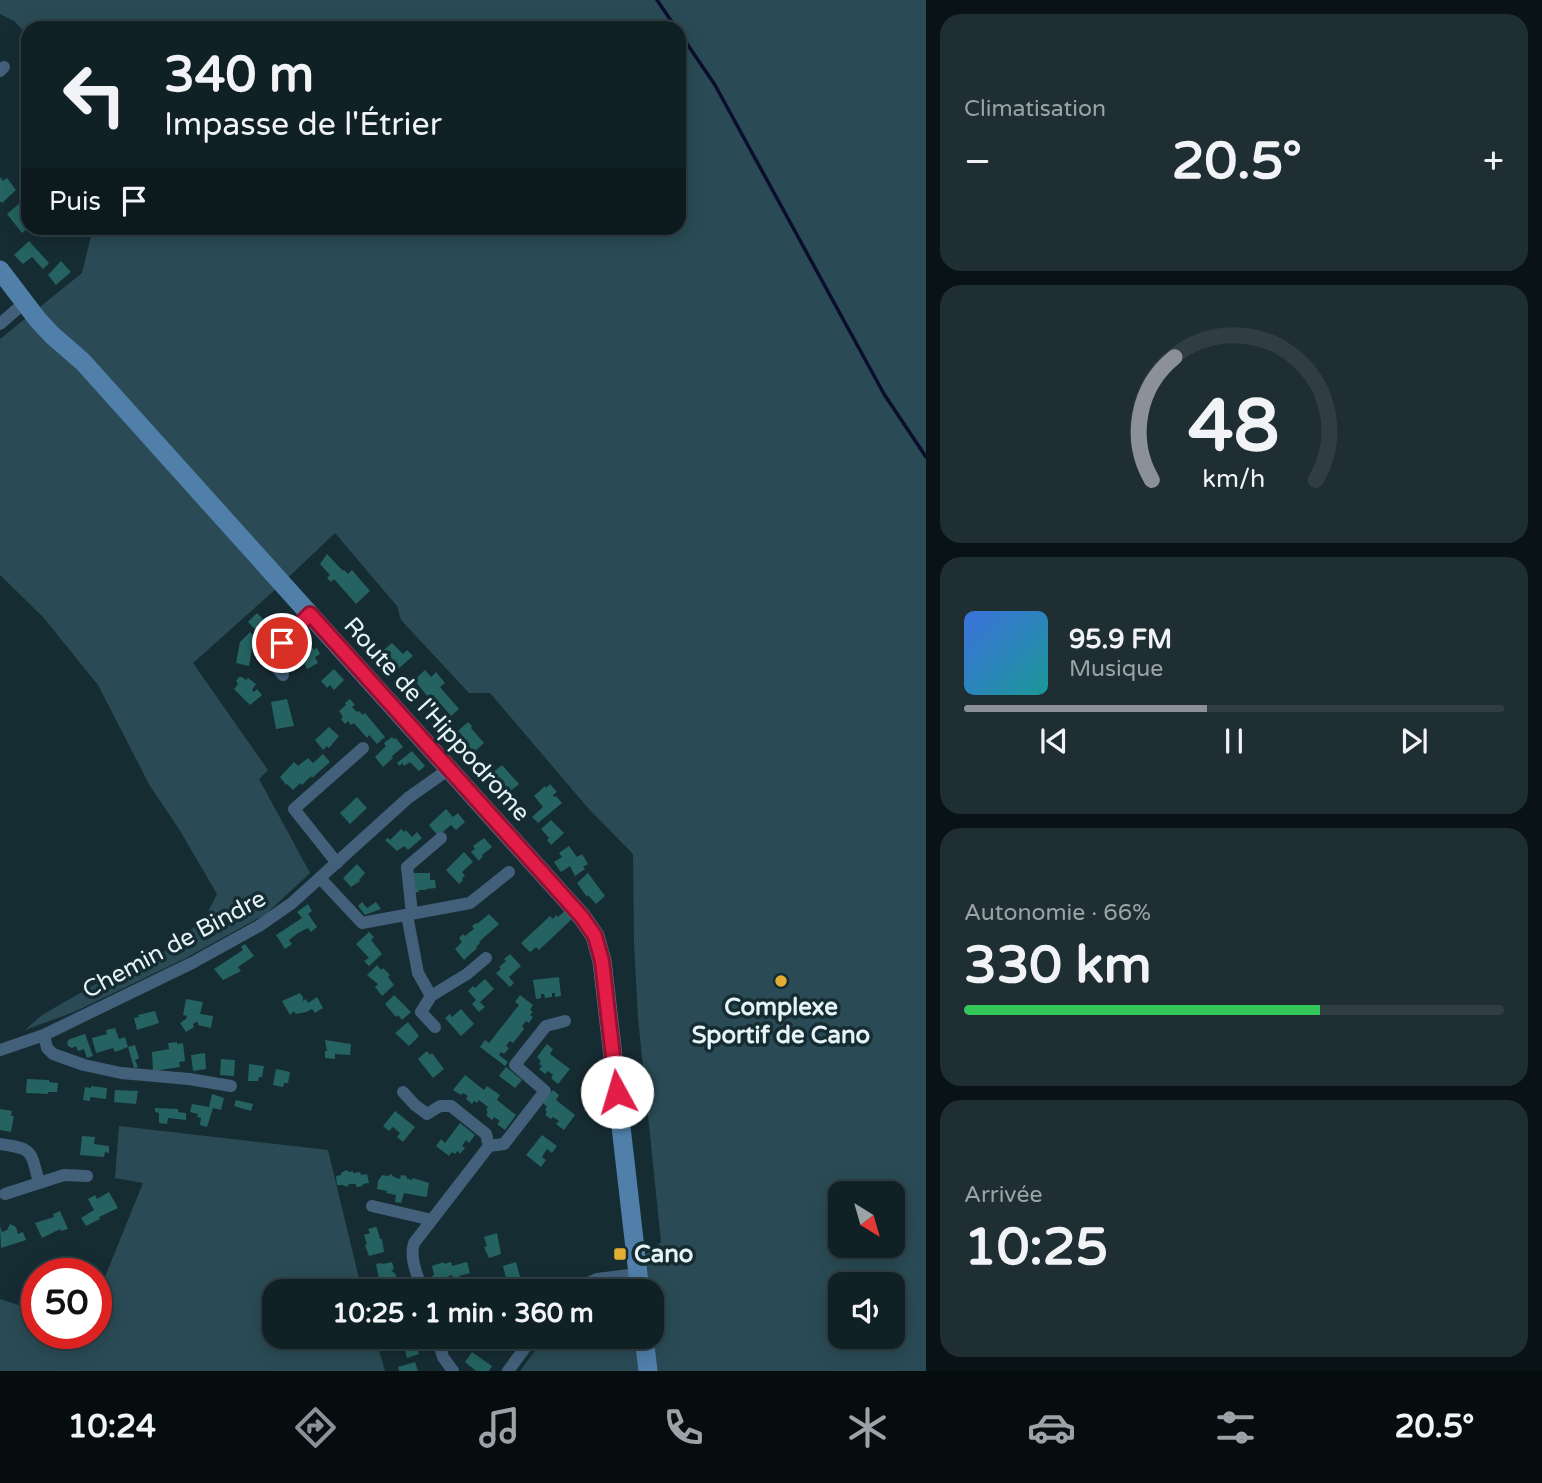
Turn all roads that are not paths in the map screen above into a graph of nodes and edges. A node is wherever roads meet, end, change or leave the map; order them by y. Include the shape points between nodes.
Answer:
1 (0, 270) edge
2 (24, 303) junction
3 (0, 324) edge
4 (310, 614) junction
5 (283, 674) dead end
6 (363, 748) dead end
7 (449, 769) junction
8 (442, 838) dead end
9 (337, 863) junction
10 (509, 872) dead end
11 (320, 878) junction
12 (410, 914) junction
13 (486, 958) dead end
14 (430, 996) junction
15 (565, 1021) dead end
16 (435, 1027) dead end
17 (44, 1035) junction
18 (0, 1050) edge
19 (231, 1086) dead end
20 (403, 1092) dead end
21 (0, 1144) edge
22 (489, 1146) junction
23 (87, 1176) dead end
24 (39, 1182) junction
25 (5, 1194) dead end
26 (372, 1206) dead end
27 (432, 1220) junction
28 (419, 1279) edge
29 (639, 1279) edge
30 (441, 1349) edge
31 (524, 1349) edge
32 (645, 1349) edge
33 (453, 1371) edge
34 (508, 1371) edge
35 (648, 1371) edge

1 - 2 main road, Route de l'Hippodrome
2 - 3 street
2 - 4 main road, Route de l'Hippodrome
4 - 5 street via 268,658
4 - 7 main road, Route de l'Hippodrome
6 - 9 street via 294,809
7 - 9 street, Chemin de Bindre via 408,798
7 - 29 main road, Route de l'Hippodrome via 595,936 602,961
8 - 12 street via 407,867
9 - 11 street, Chemin de Bindre
10 - 12 street via 470,903
11 - 12 street via 362,923
11 - 17 street, Chemin de Bindre via 259,926 212,953
12 - 14 street via 418,973
13 - 14 street
14 - 16 street via 421,1012
15 - 22 street via 546,1026 515,1065 545,1091 504,1144
17 - 18 street, Chemin de Bindre
17 - 19 street via 53,1054 84,1065
20 - 22 street via 427,1114 451,1106 486,1134
21 - 24 street via 24,1147
22 - 27 street
23 - 24 street via 64,1175
24 - 25 street
26 - 27 street
27 - 28 street via 412,1250
30 - 33 street
31 - 34 street
32 - 35 main road

